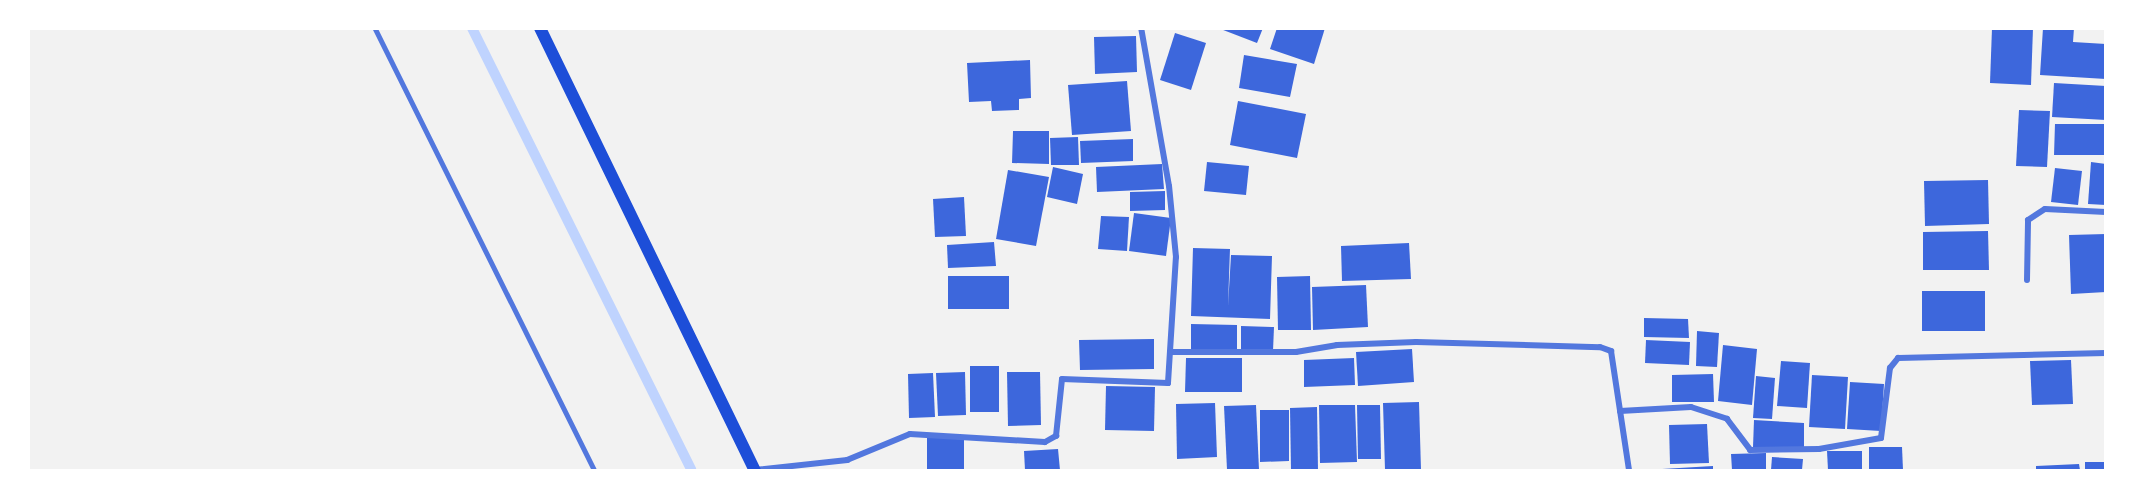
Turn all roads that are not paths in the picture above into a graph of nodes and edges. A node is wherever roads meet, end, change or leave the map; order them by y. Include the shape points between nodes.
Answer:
1 (375, 28) edge
2 (540, 28) edge
3 (1141, 28) edge
4 (2106, 212) edge
5 (2027, 280) dead end
6 (1170, 352) junction
7 (2106, 353) edge
8 (1620, 411) junction
9 (755, 470) edge
10 (594, 471) edge
11 (1629, 471) edge

1 - 10 lane
2 - 9 main road
3 - 6 street via 1169,186 1176,257
4 - 5 street via 2045,209 2028,220
6 - 8 street via 1296,352 1337,345 1416,342 1600,347 1611,351
6 - 9 street via 1168,383 1062,379 1056,436 1045,442 910,434 847,460
7 - 8 street via 1898,358 1890,368 1883,435 1876,442 1819,449 1750,450 1727,419 1691,407
8 - 11 street

